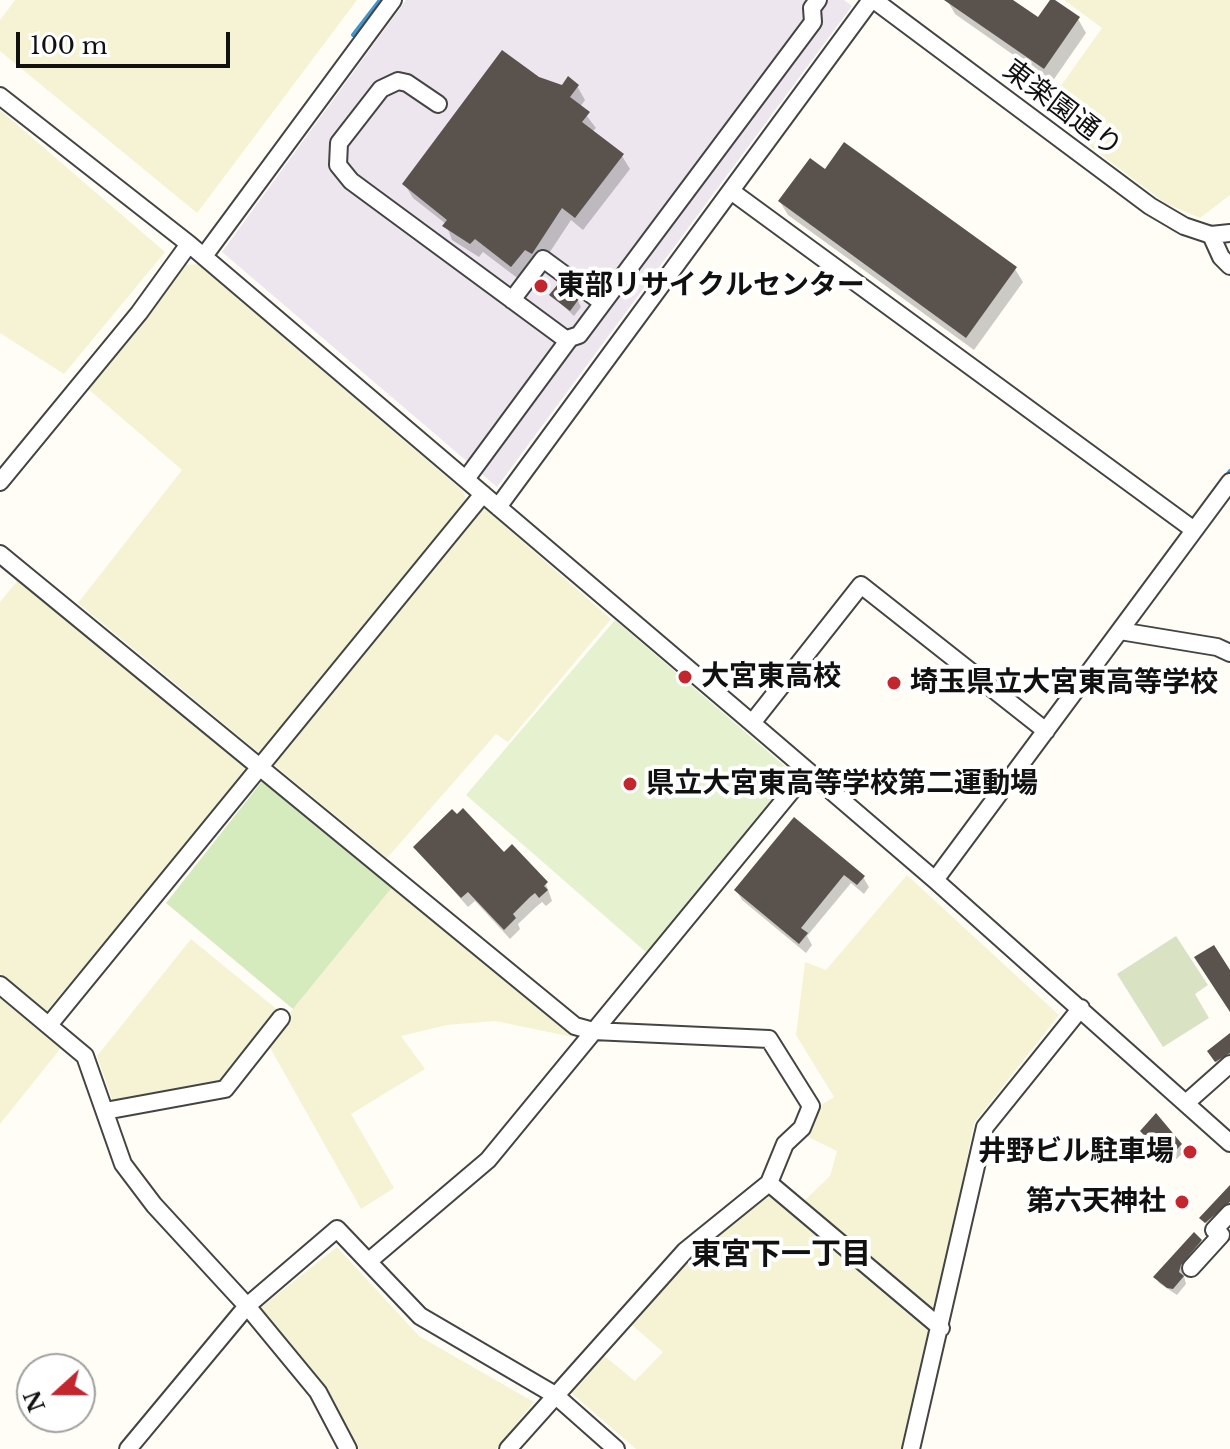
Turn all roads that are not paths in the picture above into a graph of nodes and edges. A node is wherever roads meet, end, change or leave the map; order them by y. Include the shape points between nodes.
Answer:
1 (393, 0) edge
2 (818, 0) edge
3 (872, 0) edge
4 (0, 96) edge
5 (438, 104) dead end
6 (731, 191) junction
7 (1230, 233) edge
8 (1211, 235) junction
9 (189, 244) junction
10 (204, 256) junction
11 (1230, 266) edge
12 (512, 300) junction
13 (603, 303) junction
14 (568, 341) junction
15 (466, 479) junction
16 (0, 482) edge
17 (1230, 482) edge
18 (483, 494) junction
19 (498, 507) junction
20 (1194, 530) junction
21 (0, 554) edge
22 (1120, 631) junction
23 (1230, 653) edge
24 (752, 723) junction
25 (1046, 731) junction
26 (261, 765) junction
27 (808, 771) junction
28 (935, 880) junction
29 (0, 985) edge
30 (1081, 1008) junction
31 (281, 1018) dead end
32 (49, 1025) junction
33 (593, 1031) junction
34 (1230, 1064) edge
35 (1186, 1103) junction
36 (105, 1111) junction
37 (1230, 1143) edge
38 (769, 1183) junction
39 (1230, 1213) edge
40 (369, 1261) junction
41 (1191, 1268) dead end
42 (247, 1306) junction
43 (941, 1328) junction
44 (555, 1395) junction
45 (128, 1449) edge
46 (348, 1449) edge
47 (508, 1449) edge
48 (616, 1449) edge
49 (911, 1449) edge

1 - 10 street
2 - 13 street via 812,8 813,22
3 - 6 street
3 - 8 street, 東楽園通り via 1150,206
4 - 9 street
5 - 12 street via 407,83 381,89 339,143 338,165 351,181
6 - 19 street
6 - 20 street
7 - 8 street, 東楽園通り
8 - 11 street
9 - 10 street
9 - 16 street
10 - 15 street
12 - 13 street via 543,259
12 - 14 street
13 - 14 street via 579,335
14 - 15 street
15 - 18 street
17 - 20 street
18 - 19 street
18 - 26 street
19 - 24 street
20 - 22 street
21 - 26 street
22 - 23 street
22 - 25 street
24 - 25 street via 861,585
24 - 27 street
25 - 28 street
26 - 32 street
26 - 33 street via 575,1026
27 - 28 street
27 - 33 street
28 - 30 street
29 - 32 street
30 - 35 street
30 - 43 street via 985,1127
31 - 36 street via 225,1089
32 - 36 street via 85,1056
33 - 38 street via 769,1039 811,1106 802,1128 785,1144
33 - 40 street via 488,1160
34 - 35 street
35 - 37 street
36 - 42 street via 123,1164
38 - 43 street
38 - 44 street via 685,1251
39 - 41 street via 1214,1230 1221,1235
40 - 42 street via 337,1229
40 - 44 street via 420,1316
42 - 45 street
42 - 46 street via 318,1392
43 - 49 street
44 - 47 street
44 - 48 street

